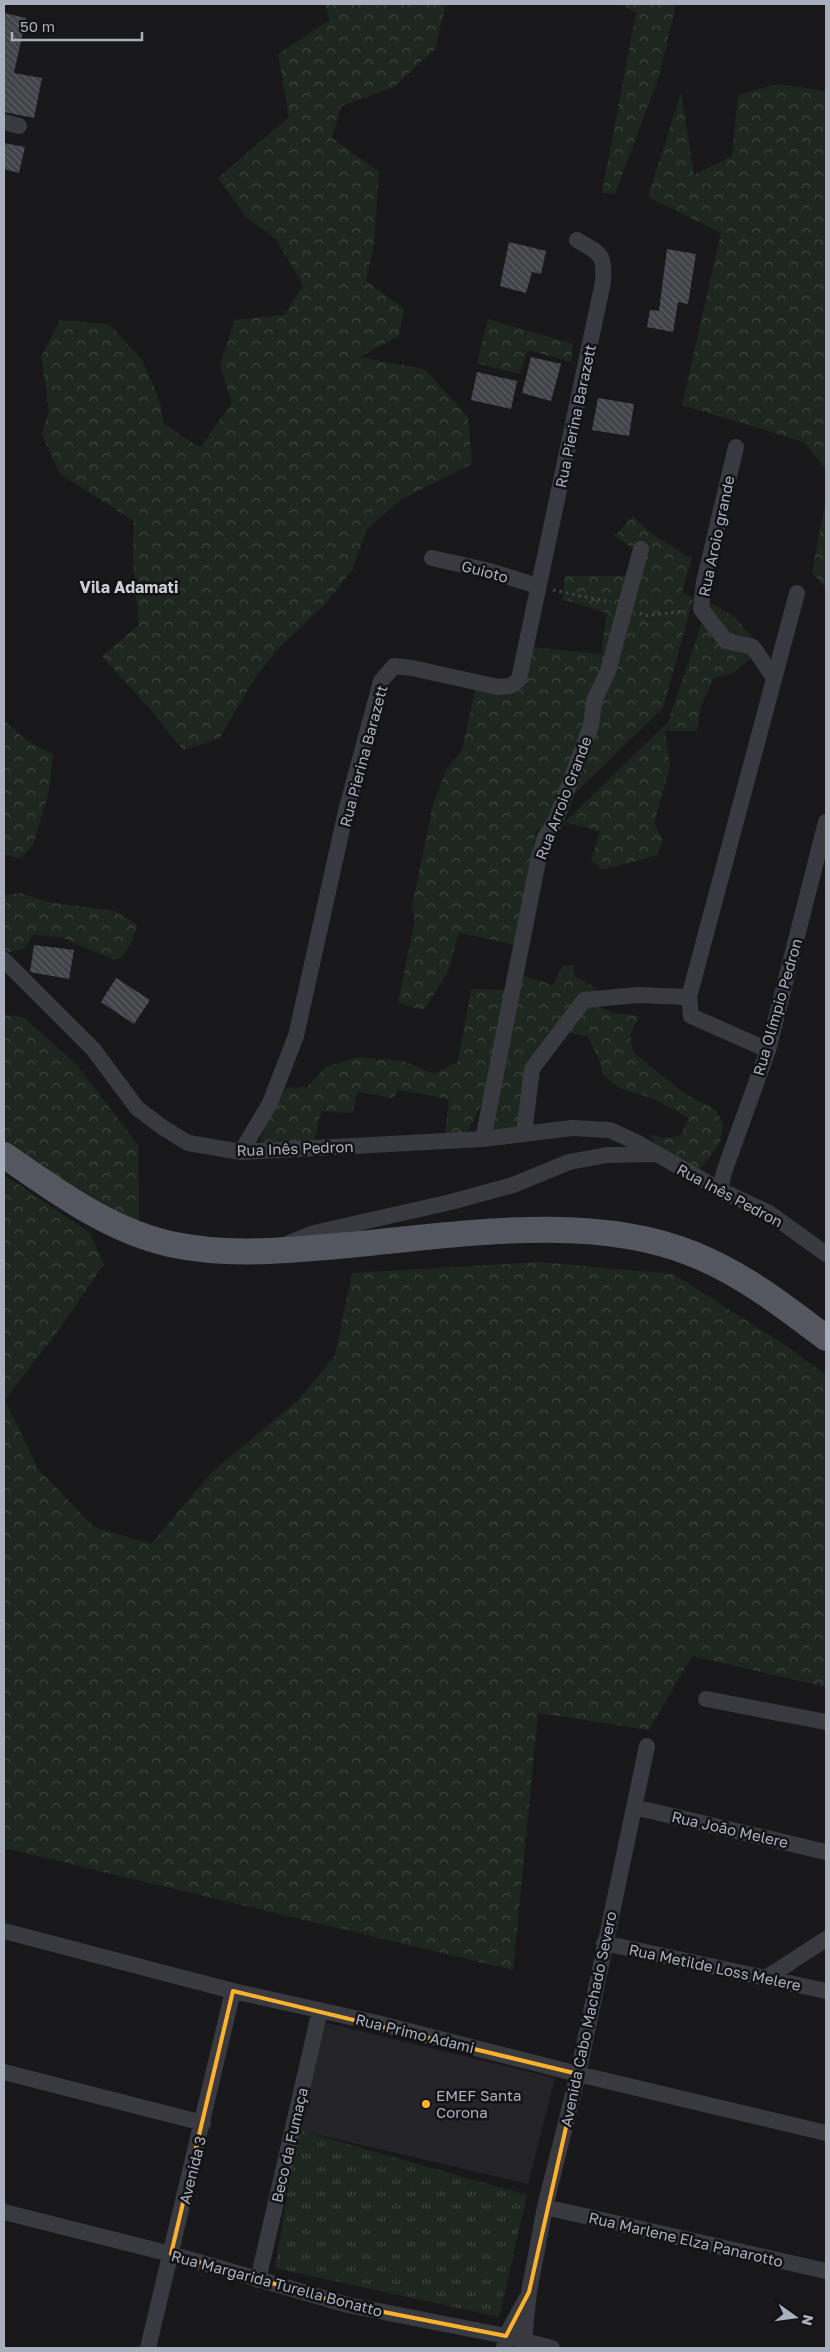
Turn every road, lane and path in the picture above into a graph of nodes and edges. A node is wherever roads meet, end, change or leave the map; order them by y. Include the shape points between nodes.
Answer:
1 (577, 240) dead end
2 (736, 447) dead end
3 (641, 550) dead end
4 (432, 558) dead end
5 (537, 586) junction
6 (797, 593) dead end
7 (774, 678) junction
8 (826, 822) edge
9 (4, 960) edge
10 (689, 997) junction
11 (768, 1050) junction
12 (524, 1133) junction
13 (483, 1139) junction
14 (241, 1152) junction
15 (657, 1154) junction
16 (4, 1156) edge
17 (720, 1190) junction
18 (268, 1252) junction
19 (826, 1254) edge
20 (826, 1338) edge
21 (706, 1698) dead end
22 (826, 1722) edge
23 (647, 1746) dead end
24 (634, 1807) junction
25 (826, 1852) edge
26 (4, 1931) edge
27 (826, 1939) edge
28 (604, 1943) junction
29 (766, 1978) junction
30 (234, 1991) junction
31 (826, 1991) edge
32 (320, 2010) junction
33 (4, 2072) edge
34 (578, 2074) junction
35 (203, 2123) junction
36 (826, 2133) edge
37 (545, 2206) junction
38 (4, 2212) edge
39 (171, 2254) junction
40 (826, 2271) edge
41 (258, 2280) junction
42 (529, 2292) junction
43 (505, 2342) edge
44 (524, 2344) edge
45 (148, 2348) edge
46 (552, 2348) edge

1 - 5 street, Rua Pierina Barazett via 597,252 604,262 604,282
2 - 7 street, Rua Aroio grande via 700,609 726,641 753,647
3 - 13 street, Rua Arroio Grande via 608,671 594,701 591,726 540,853
4 - 5 street, Guioto
5 - 14 street, Rua Pierina Barazett via 519,679 511,686 498,687 394,666 381,681 344,820 296,1036 270,1103
6 - 7 street
7 - 10 street
8 - 11 street, Rua Olímpio Pedron
9 - 14 street, Rua Inês Pedron via 93,1049 137,1108 188,1143
10 - 11 street via 691,1016
10 - 12 street via 584,1000 532,1069
11 - 17 street, Rua Olímpio Pedron
12 - 13 street, Rua Inês Pedron
12 - 15 street, Rua Inês Pedron via 572,1128 610,1130
13 - 14 street, Rua Inês Pedron
15 - 17 street, Rua Inês Pedron
15 - 18 street, Rua Inês Pedron via 607,1154 569,1162 513,1185 314,1233
16 - 18 main road via 77,1205 140,1234 169,1244
17 - 19 street, Rua Inês Pedron via 769,1213
18 - 20 main road via 505,1231 602,1232 652,1240 694,1254 758,1286
21 - 22 street
23 - 24 street, Avenida Cabo Machado Severo
24 - 25 street, Rua João Melere
24 - 28 street, Avenida Cabo Machado Severo
26 - 30 street, Rua Primo Adami
27 - 29 street
28 - 29 street, Rua Metilde Loss Melere
28 - 34 street, Avenida Cabo Machado Severo
29 - 31 street, Rua Metilde Loss Melere
30 - 32 street, Rua Primo Adami
30 - 35 street, Avenida 3
32 - 34 street, Rua Primo Adami
32 - 41 street, Beco da Fumaça
33 - 35 street
34 - 36 street, Rua Primo Adami
34 - 37 street, Avenida Cabo Machado Severo
35 - 39 street, Avenida 3
37 - 40 street, Rua Marlene Elza Panarotto
37 - 42 street, Avenida Cabo Machado Severo
38 - 39 street, Rua Margarida Turella Bonatto
39 - 41 street, Rua Margarida Turella Bonatto
39 - 45 street, Avenida 3
41 - 43 street, Rua Margarida Turella Bonatto via 348,2306
42 - 43 street, Avenida Cabo Machado Severo
42 - 44 street, Avenida Cabo Machado Severo
43 - 44 street, Rua Margarida Turella Bonatto
44 - 46 street, Rua Margarida Turella Bonatto

